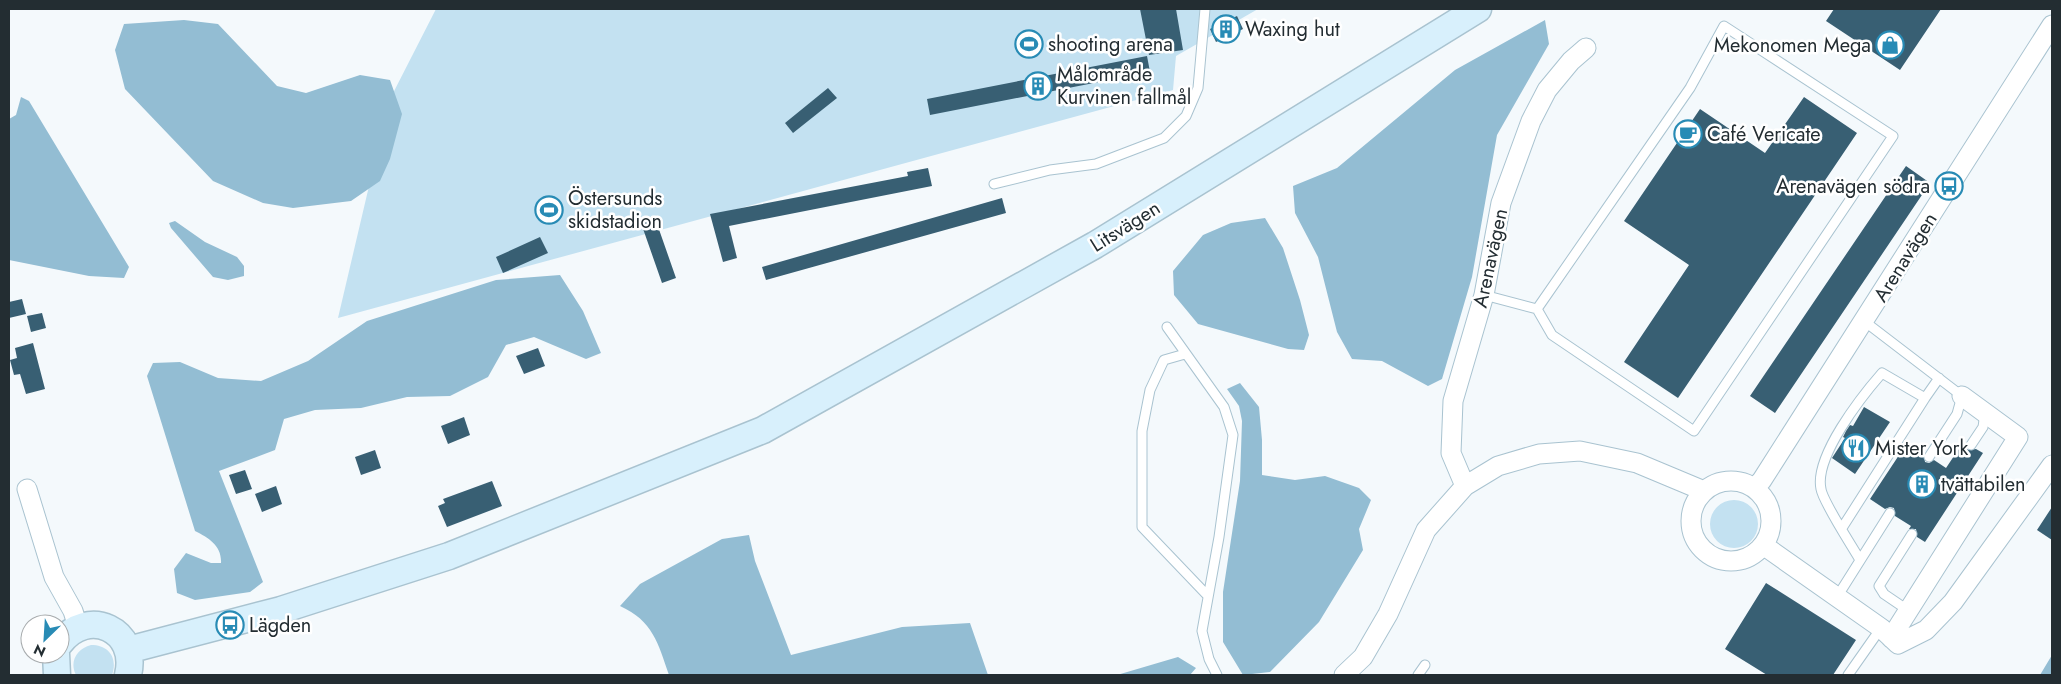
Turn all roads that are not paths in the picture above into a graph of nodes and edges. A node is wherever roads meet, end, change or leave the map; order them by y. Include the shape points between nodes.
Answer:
1 (1205, 9) edge
2 (1478, 9) edge
3 (2052, 25) edge
4 (1586, 48) dead end
5 (994, 184) dead end
6 (1484, 295) junction
7 (1537, 309) junction
8 (1864, 321) junction
9 (1167, 327) dead end
10 (1185, 354) junction
11 (1939, 378) junction
12 (1962, 396) junction
13 (1925, 398) junction
14 (1985, 413) junction
15 (1971, 445) dead end
16 (1928, 457) dead end
17 (2052, 465) edge
18 (1465, 486) junction
19 (1755, 488) junction
20 (27, 489) dead end
21 (1704, 491) junction
22 (1890, 513) dead end
23 (1842, 528) junction
24 (1912, 534) dead end
25 (1763, 545) junction
26 (1860, 560) junction
27 (1207, 594) junction
28 (1836, 597) junction
29 (1909, 611) junction
30 (70, 629) edge
31 (1886, 633) junction
32 (70, 634) edge
33 (128, 663) edge
34 (1425, 665) dead end
35 (1217, 675) edge
36 (1344, 675) edge
37 (1418, 675) edge
38 (1848, 675) edge

1 - 5 lane via 1198,88 1186,116 1164,138 1096,164 1050,170
2 - 33 main road, Litsvägen via 1095,245 763,430 449,556
3 - 8 street, Arenavägen
4 - 6 street, Arenavägen via 1548,90 1531,121 1501,203
6 - 7 lane
6 - 18 street, Arenavägen via 1453,401 1451,453
7 - 7 lane via 1690,88 1724,26 1893,136 1694,432 1552,335
8 - 11 lane
8 - 19 street, Arenavägen
9 - 10 lane
10 - 27 lane via 1224,407 1233,435 1219,537
10 - 27 lane via 1164,360 1150,390 1142,431 1142,527
11 - 12 lane
11 - 13 lane
12 - 14 street
12 - 16 lane via 1957,414
13 - 23 lane
13 - 23 lane via 1882,373 1868,388 1827,451 1820,470 1821,490
14 - 15 lane via 1983,427
14 - 29 street via 2018,436
17 - 31 street via 1953,602 1926,630 1898,644
18 - 21 street via 1498,466 1539,454 1580,451 1637,463
18 - 36 street via 1426,530 1388,614 1362,657
19 - 21 street via 1729,480
19 - 25 street via 1765,499 1772,519 1770,533
20 - 30 street via 54,577 73,611
21 - 25 street via 1695,502 1692,531 1698,544 1710,555 1727,561 1742,560
22 - 26 lane
23 - 26 lane
24 - 29 lane via 1879,586 1884,594
25 - 28 street
26 - 28 lane
27 - 35 lane via 1202,631
28 - 31 street
29 - 31 street
31 - 38 lane
32 - 33 main road via 90,624 114,631 123,639
34 - 37 lane

